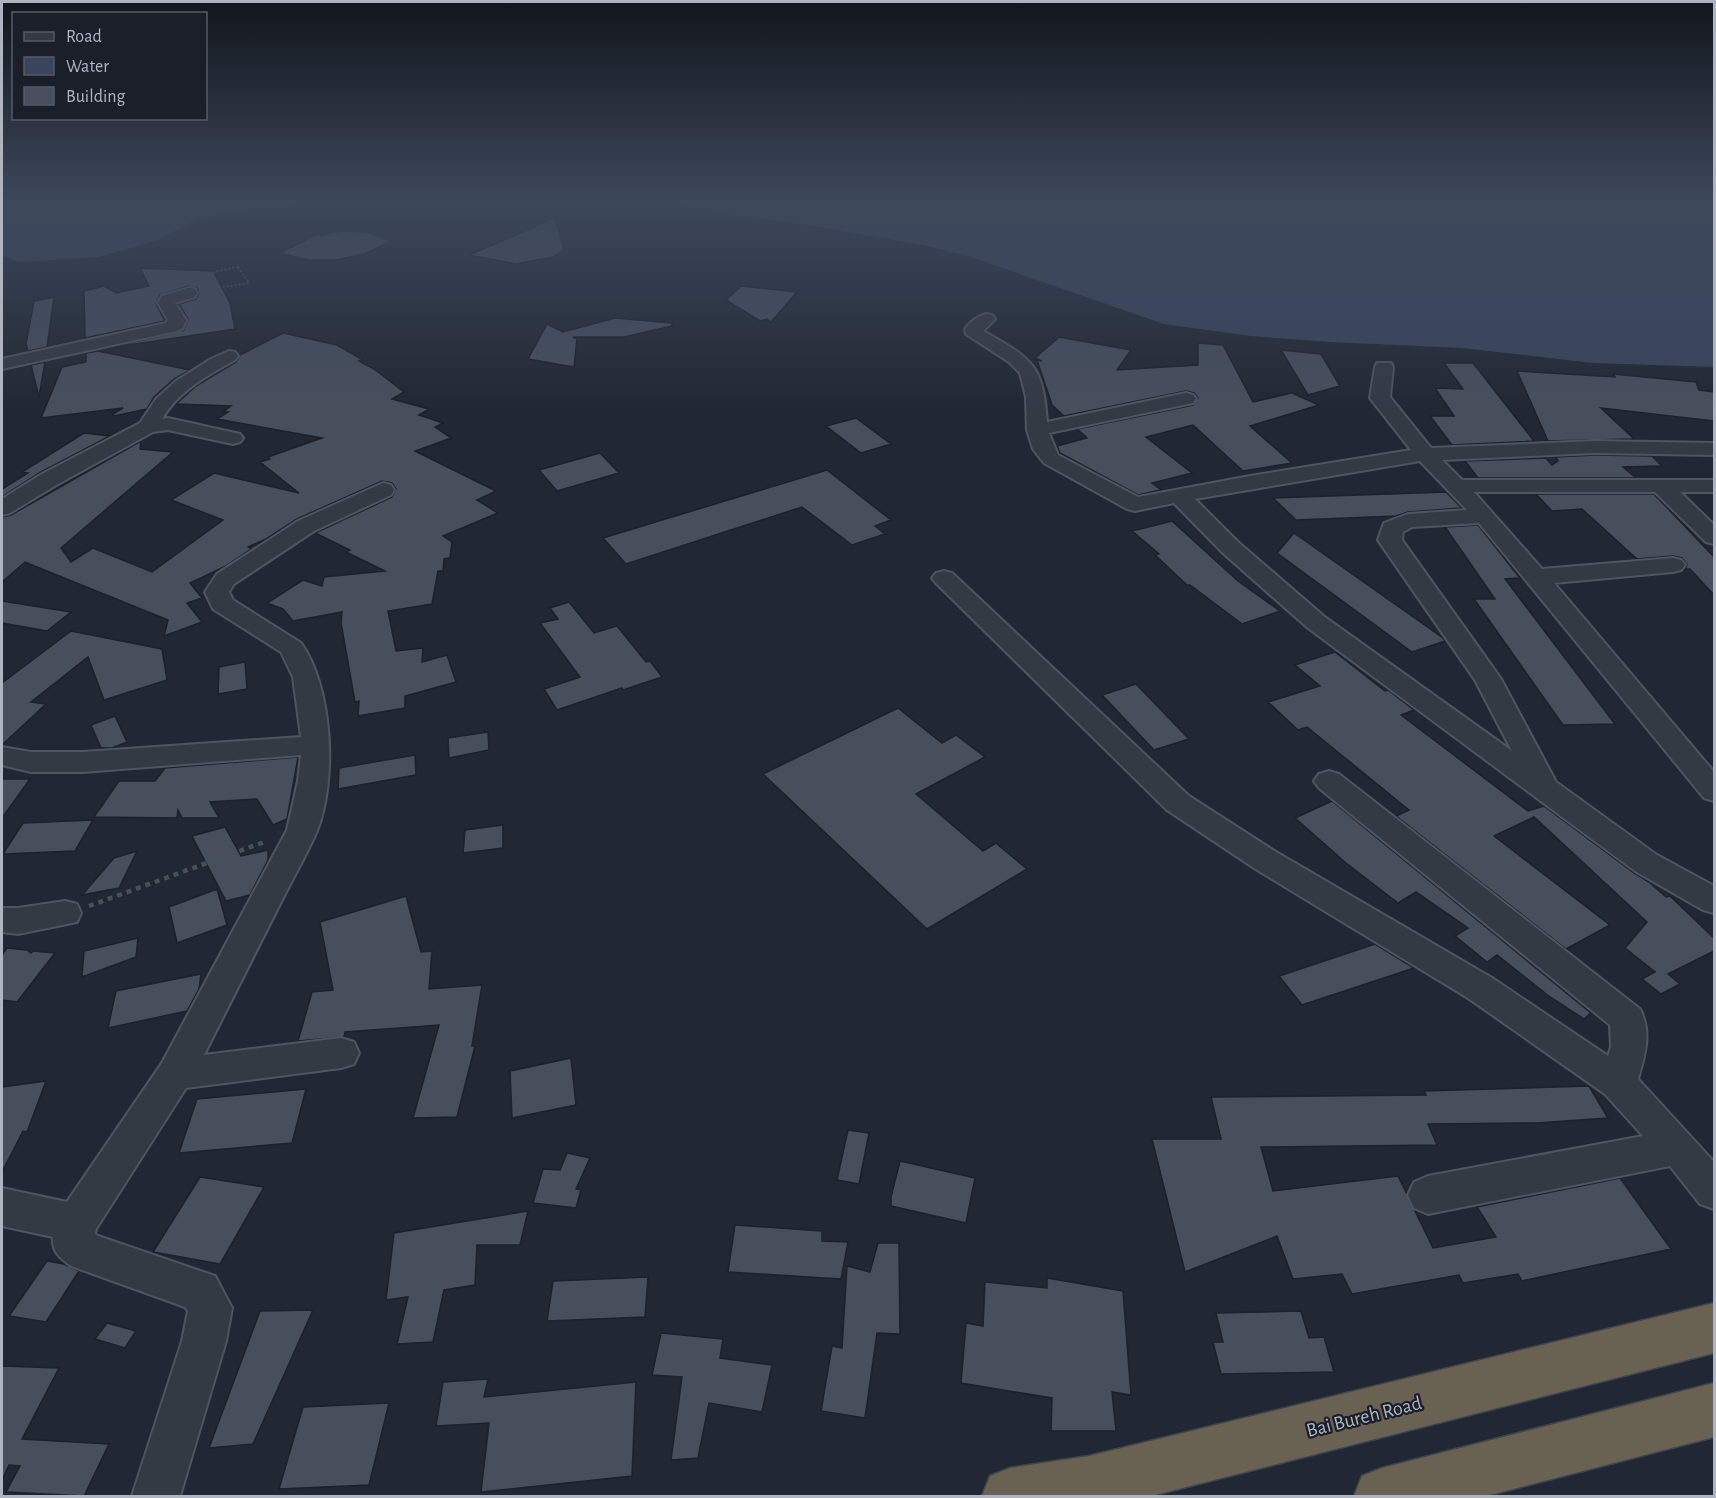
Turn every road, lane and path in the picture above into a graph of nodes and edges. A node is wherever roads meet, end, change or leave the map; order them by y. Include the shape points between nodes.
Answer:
1 (219, 271) edge
2 (241, 271) edge
3 (189, 293) junction
4 (986, 319) dead end
5 (229, 356) dead end
6 (2, 364) edge
7 (1384, 367) dead end
8 (1186, 399) dead end
9 (148, 426) junction
10 (1038, 430) junction
11 (233, 438) dead end
12 (1714, 449) edge
13 (1425, 454) junction
14 (1457, 486) junction
15 (1714, 486) edge
16 (1662, 487) junction
17 (383, 490) dead end
18 (1179, 496) junction
19 (2, 508) edge
20 (1485, 516) junction
21 (1714, 537) edge
22 (1673, 565) dead end
23 (944, 578) dead end
24 (1536, 578) junction
25 (316, 745) junction
26 (2, 756) edge
27 (1329, 781) dead end
28 (1546, 788) junction
29 (1714, 791) edge
30 (302, 830) junction
31 (1714, 901) edge
32 (65, 913) joint
33 (2, 920) edge
34 (341, 1053) dead end
35 (175, 1074) junction
36 (1618, 1083) junction
37 (1678, 1147) junction
38 (1714, 1191) edge
39 (1428, 1195) dead end
40 (2, 1207) edge
41 (76, 1223) junction
42 (1714, 1328) edge
43 (1714, 1410) edge
44 (156, 1497) edge
45 (1010, 1497) edge
46 (1382, 1497) edge

1 - 3 path via 185,278
2 - 3 path via 249,284
3 - 6 street via 166,303 177,320 171,327
4 - 10 street via 974,329 975,334 1025,367 1035,392
5 - 9 street via 185,382 154,412
7 - 13 street via 1380,398
8 - 10 street
9 - 11 street via 168,424
9 - 19 street
10 - 18 street via 1044,453 1051,459 1135,504
12 - 13 street via 1595,447
13 - 14 street
13 - 18 street
14 - 16 street
14 - 20 street
15 - 16 street
16 - 21 street
17 - 25 street via 306,526 225,579 218,592 222,604 292,648 306,677
18 - 28 street via 1231,548 1317,623
20 - 24 street
20 - 28 street via 1408,521 1392,528 1390,540 1488,679
22 - 24 street
23 - 36 street via 1178,803 1265,860 1480,988
24 - 29 street
25 - 26 street via 83,762 31,762
25 - 30 street
27 - 36 street via 1627,1019 1629,1047
28 - 31 street via 1646,863
30 - 32 path
30 - 35 street
32 - 33 street
34 - 35 street
35 - 41 street
36 - 37 street
37 - 38 street
37 - 39 street
40 - 41 street
41 - 44 street via 73,1243 86,1252 201,1291 210,1308 204,1341
42 - 45 highway, Bai Bureh Road via 1089,1484
43 - 46 highway

